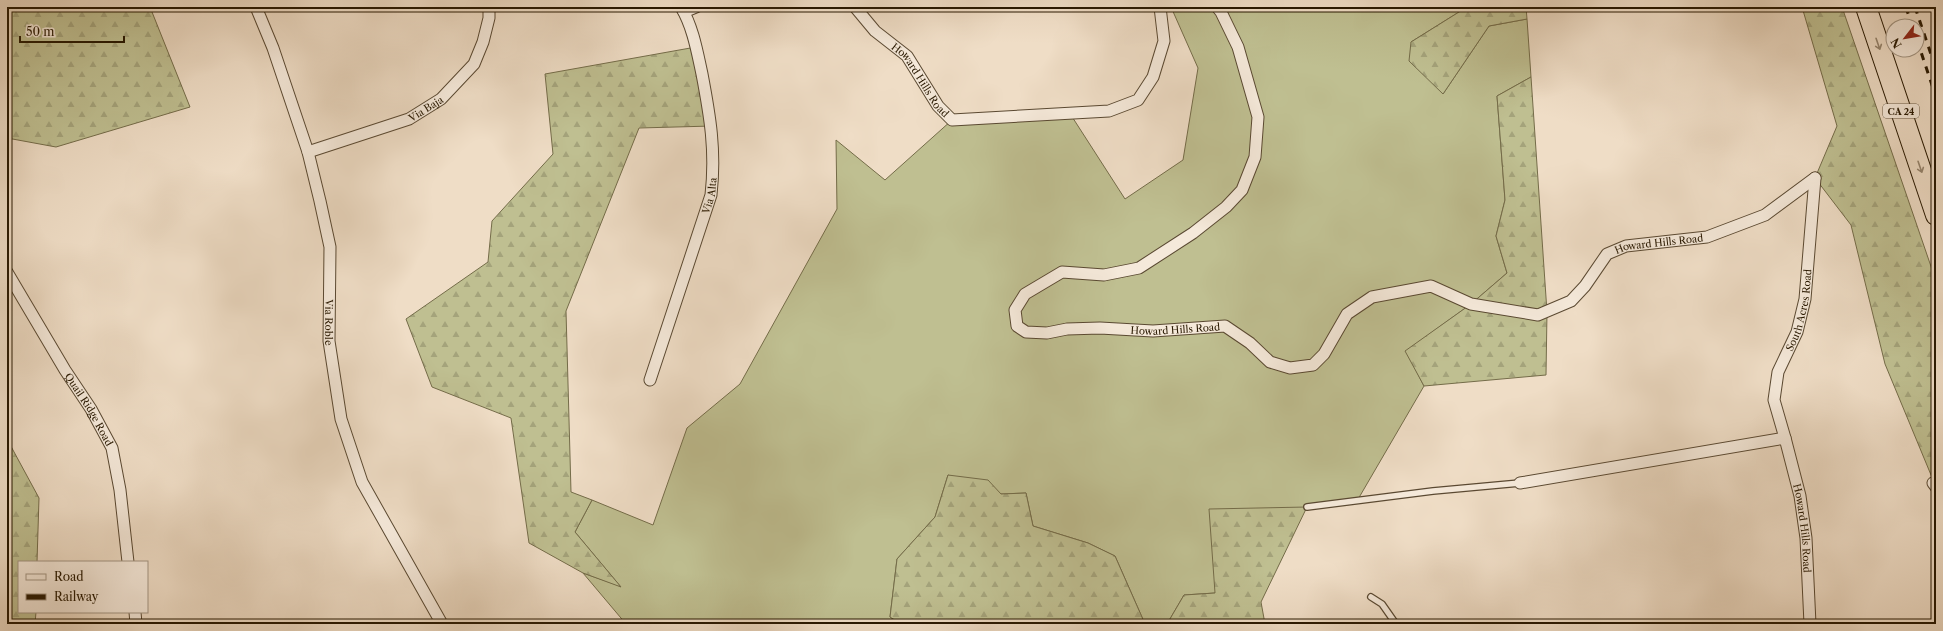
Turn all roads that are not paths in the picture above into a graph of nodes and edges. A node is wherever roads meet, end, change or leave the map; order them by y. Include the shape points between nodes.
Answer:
1 (256, 7) edge
2 (489, 7) edge
3 (696, 7) edge
4 (855, 7) edge
5 (1160, 7) edge
6 (1217, 7) edge
7 (1866, 7) edge
8 (682, 9) edge
9 (308, 152) junction
10 (1815, 178) joint
11 (1936, 215) edge
12 (7, 272) edge
13 (650, 380) dead end
14 (1785, 438) junction
15 (1520, 483) joint
16 (1306, 507) dead end
17 (128, 561) edge
18 (1371, 597) dead end
19 (135, 613) edge
20 (136, 624) edge
21 (442, 624) edge
22 (1396, 624) edge
23 (1810, 624) edge

1 - 9 street, Via Roble via 273,48
2 - 9 street, Via Baja via 484,42 474,64 441,99 409,119
3 - 8 street
4 - 5 street, Howard Hills Road via 875,31 907,56 938,106 952,120 1109,111 1138,100 1153,77 1164,41
6 - 10 street, Howard Hills Road via 1238,47 1258,118 1255,158 1242,190 1226,208 1139,268 1104,275 1062,272 1025,294 1015,310 1017,326 1026,332 1047,333 1067,329 1100,328 1153,331 1225,326 1270,362 1290,368 1313,365 1324,354 1347,314 1372,297 1431,286 1471,304 1538,315 1571,301 1607,254 1626,246 1707,237 1765,216
7 -> 11 highway, CA 24
8 - 13 street, Via Alta via 696,47 712,126 713,172 711,195
9 - 21 street, Via Roble via 330,247 329,341 341,419 362,482
10 - 14 street, South Acres Road via 1805,299 1797,332 1778,372 1774,400
12 - 17 street, Quail Ridge Road via 112,448 120,490
14 - 15 street
14 - 23 street, Howard Hills Road via 1797,481 1806,538
15 - 16 lane
18 - 22 lane via 1382,604
19 - 20 street

